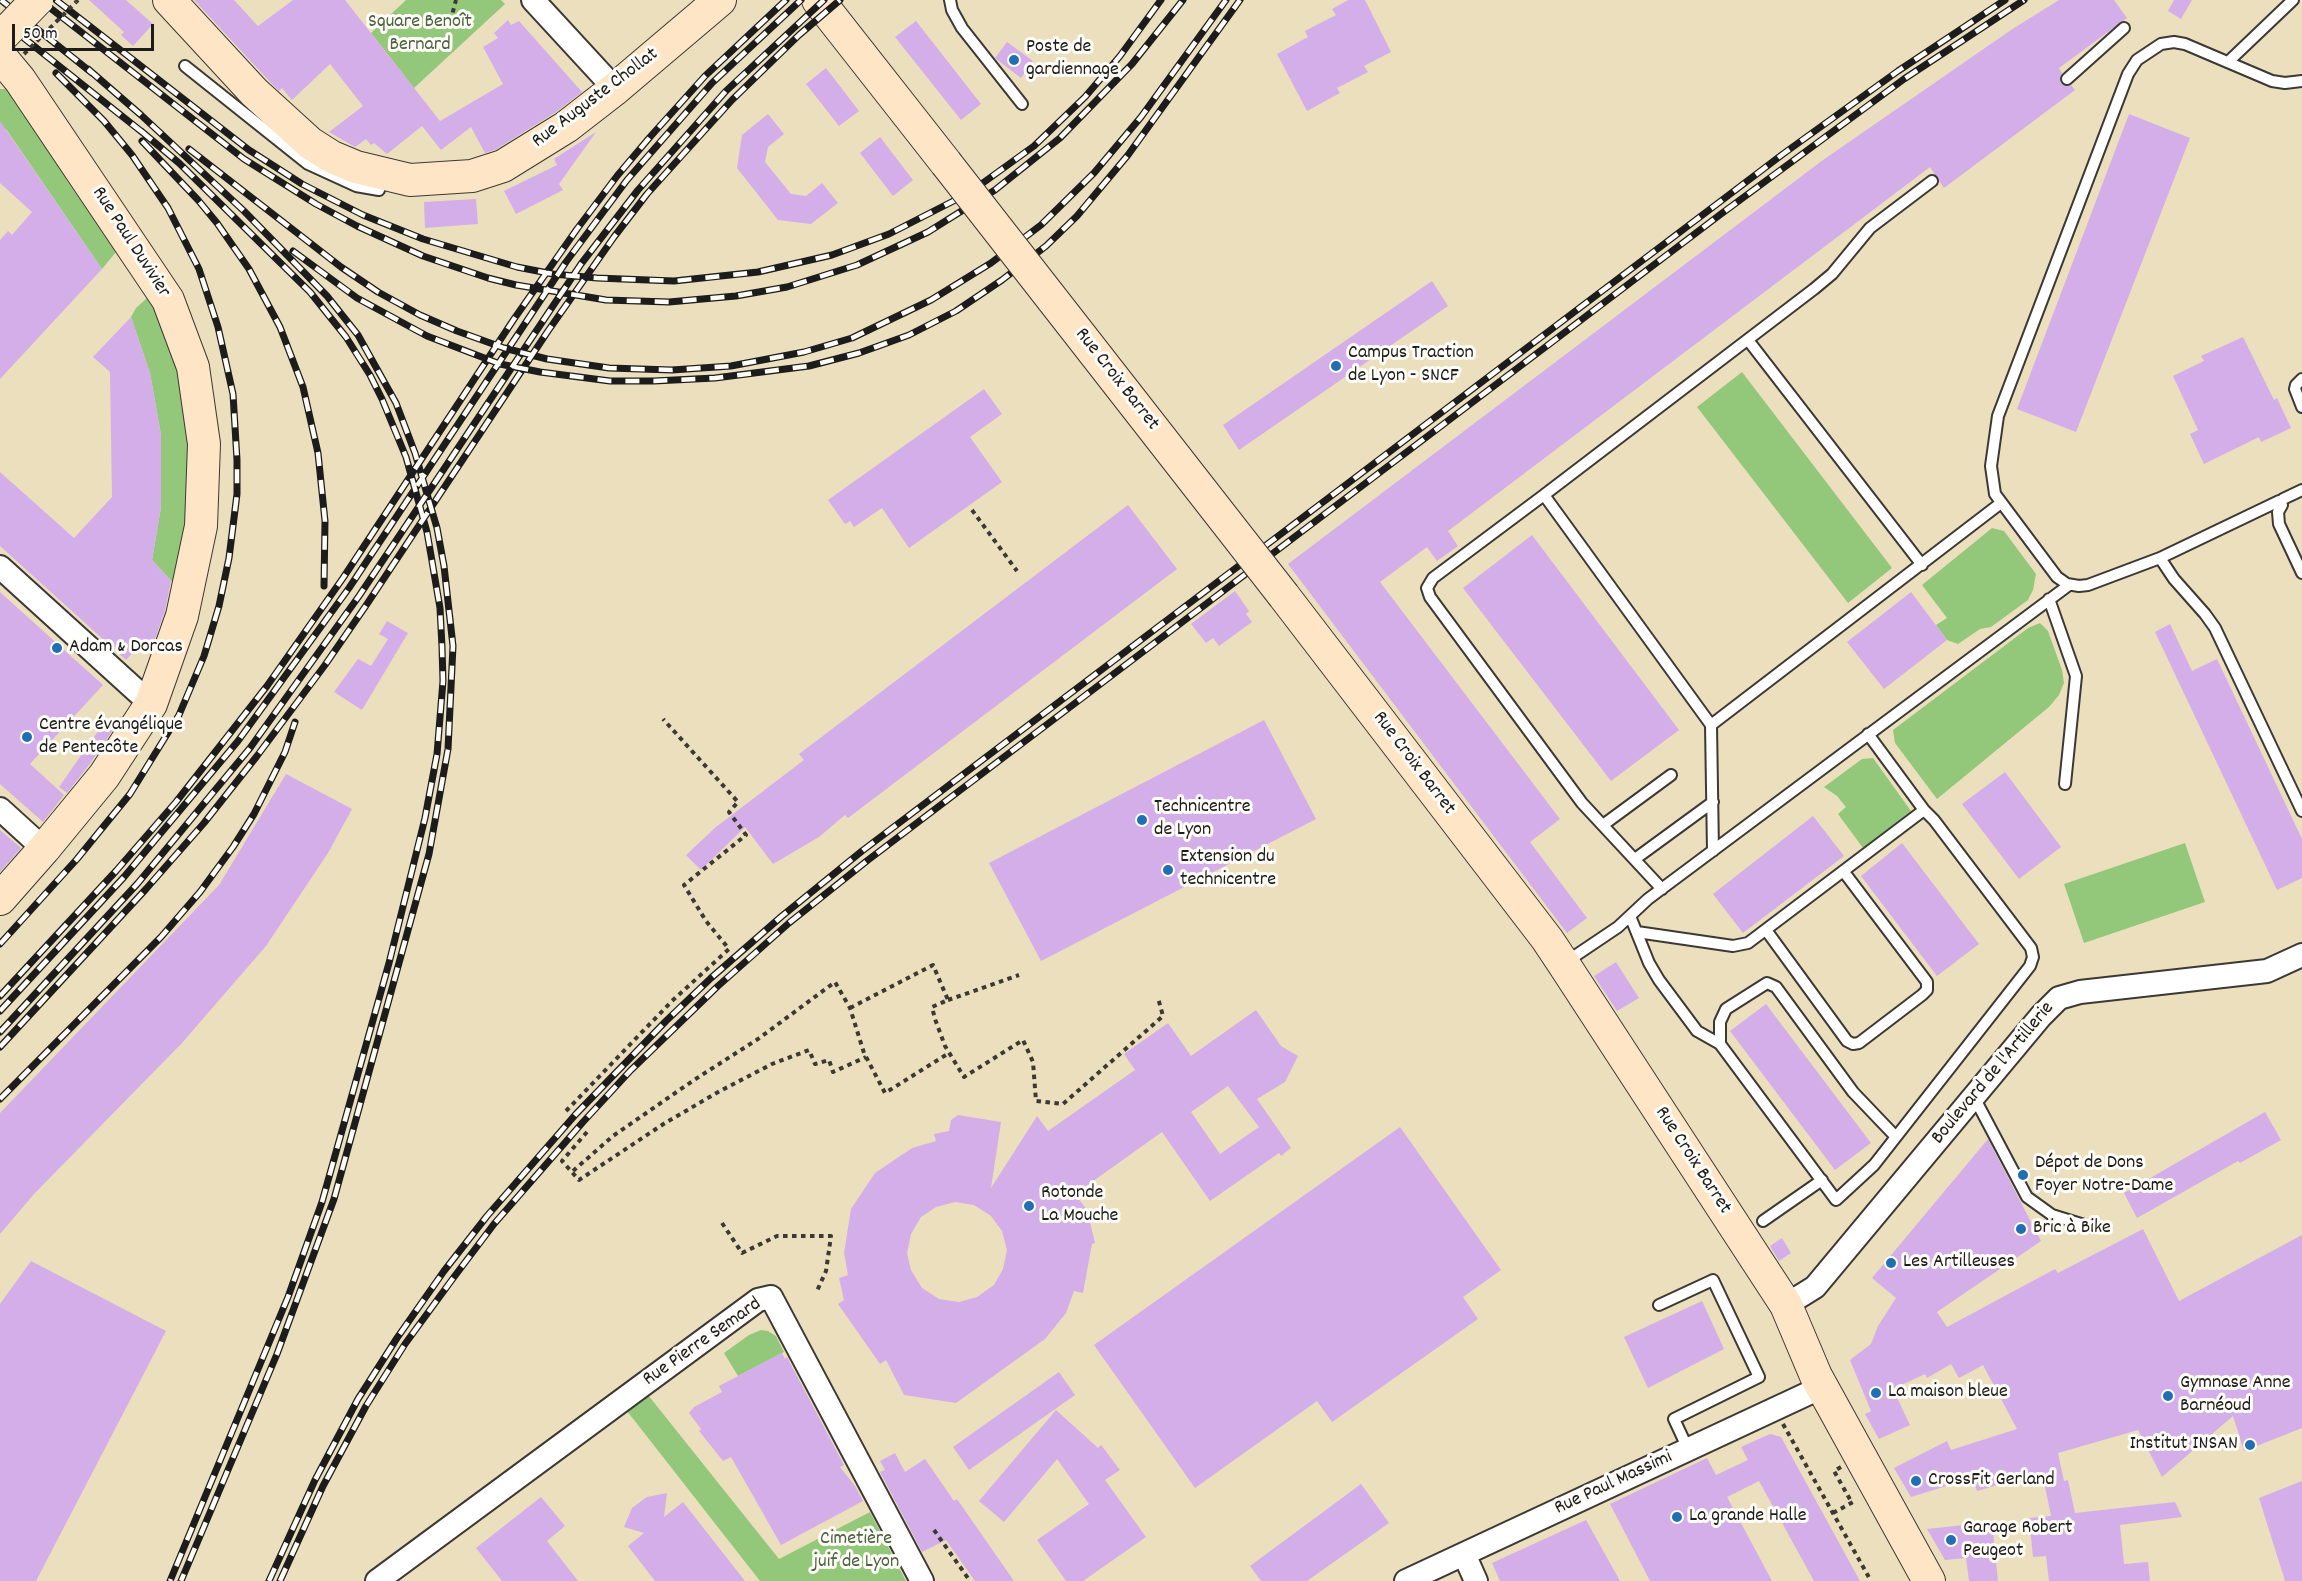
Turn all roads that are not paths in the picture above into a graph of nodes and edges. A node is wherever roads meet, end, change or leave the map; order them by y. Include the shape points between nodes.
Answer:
1 (37, 0) edge
2 (170, 0) edge
3 (533, 0) edge
4 (720, 0) edge
5 (818, 0) edge
6 (950, 0) edge
7 (2293, 0) edge
8 (2124, 28) dead end
9 (9, 48) edge
10 (2228, 62) junction
11 (185, 66) dead end
12 (2067, 79) dead end
13 (2302, 81) edge
14 (615, 89) junction
15 (1022, 104) dead end
16 (384, 175) junction
17 (1932, 181) dead end
18 (1748, 340) junction
19 (2302, 379) edge
20 (2302, 407) edge
21 (2302, 490) edge
22 (1544, 495) junction
23 (2281, 502) junction
24 (2001, 503) junction
25 (2160, 558) junction
26 (1922, 565) junction
27 (0, 567) edge
28 (2302, 573) edge
29 (2070, 585) junction
30 (2049, 599) junction
31 (151, 704) junction
32 (1711, 725) junction
33 (1868, 734) junction
34 (1671, 776) dead end
35 (2066, 784) dead end
36 (1713, 802) junction
37 (0, 809) edge
38 (1924, 810) junction
39 (2302, 811) edge
40 (1603, 825) junction
41 (44, 849) junction
42 (1713, 851) junction
43 (1635, 859) junction
44 (1844, 872) junction
45 (1662, 889) junction
46 (0, 899) edge
47 (1630, 916) junction
48 (1766, 930) junction
49 (1636, 932) junction
50 (2302, 955) edge
51 (1563, 963) junction
52 (1720, 1044) junction
53 (1974, 1097) junction
54 (1896, 1137) junction
55 (1822, 1180) junction
56 (1763, 1221) dead end
57 (2094, 1228) dead end
58 (1659, 1305) dead end
59 (1786, 1305) junction
60 (1822, 1387) junction
61 (1688, 1449) junction
62 (1464, 1554) junction
63 (377, 1581) edge
64 (922, 1581) edge
65 (1406, 1581) edge
66 (1476, 1581) edge
67 (1929, 1581) edge

1 - 9 street, bridge
2 - 16 street, Rue Auguste Chollat via 254,92 310,142 332,157
3 - 14 street
4 - 14 street, Rue Auguste Chollat
5 - 51 street, Rue Croix Barret, bridge via 1284,596
6 - 15 lane via 962,28
7 - 10 lane
8 - 12 lane
9 - 31 street, Rue Paul Duvivier via 20,80 168,300 193,367 204,444 201,526 182,616
10 - 13 lane via 2272,81
10 - 24 lane via 2174,42 2161,44 2138,60 2128,74 1998,416 1991,466 1995,494
11 - 16 lane via 309,164 356,186 379,190
14 - 16 street, Rue Auguste Chollat via 566,127 503,166 441,180
17 - 18 lane via 1870,228 1825,280
18 - 22 lane
18 - 26 lane
19 - 20 lane via 2295,389
21 - 23 lane
22 - 32 lane
22 - 40 lane via 1433,578 1427,588 1582,803
23 - 25 lane
23 - 28 lane via 2279,524
24 - 26 lane
24 - 29 lane via 2057,577
25 - 29 lane via 2088,585
25 - 39 lane via 2215,628
26 - 32 lane
27 - 31 street
29 - 30 lane
30 - 33 lane
30 - 35 lane via 2076,676
31 - 41 street, Rue Paul Duvivier via 104,776
32 - 36 lane
33 - 38 lane
33 - 42 lane
34 - 40 lane
36 - 42 lane
36 - 43 lane
37 - 41 street
38 - 44 lane
38 - 54 lane via 2031,948 2033,957 2030,966
40 - 43 lane
41 - 46 street, Rue Paul Duvivier
42 - 45 lane
43 - 45 lane
44 - 48 lane
44 - 48 lane via 1927,981 1927,990 1922,995 1859,1042 1847,1041
45 - 47 lane
47 - 49 lane
47 - 51 lane
48 - 49 lane via 1748,943 1733,946
49 - 52 lane via 1649,963 1697,1031
50 - 53 street, Boulevard de l'Artillerie via 2267,971 2103,989 2059,998
51 - 59 street, Rue Croix Barret
52 - 54 lane via 1720,1022 1726,1009 1767,983 1776,987 1853,1092
52 - 55 lane
53 - 57 lane via 2027,1197 2052,1215
53 - 59 street, Boulevard de l'Artillerie via 1815,1287
54 - 55 lane via 1874,1165 1836,1200
55 - 56 lane
58 - 61 lane via 1713,1280 1759,1377 1674,1419
59 - 60 street, Rue Croix Barret
60 - 61 street, Rue Paul Massimi
60 - 67 street, Rue Croix Barret
61 - 62 street, Rue Paul Massimi
62 - 65 street, Rue Paul Massimi
62 - 66 street
63 - 64 street, Rue Pierre Semard via 748,1307 771,1297

